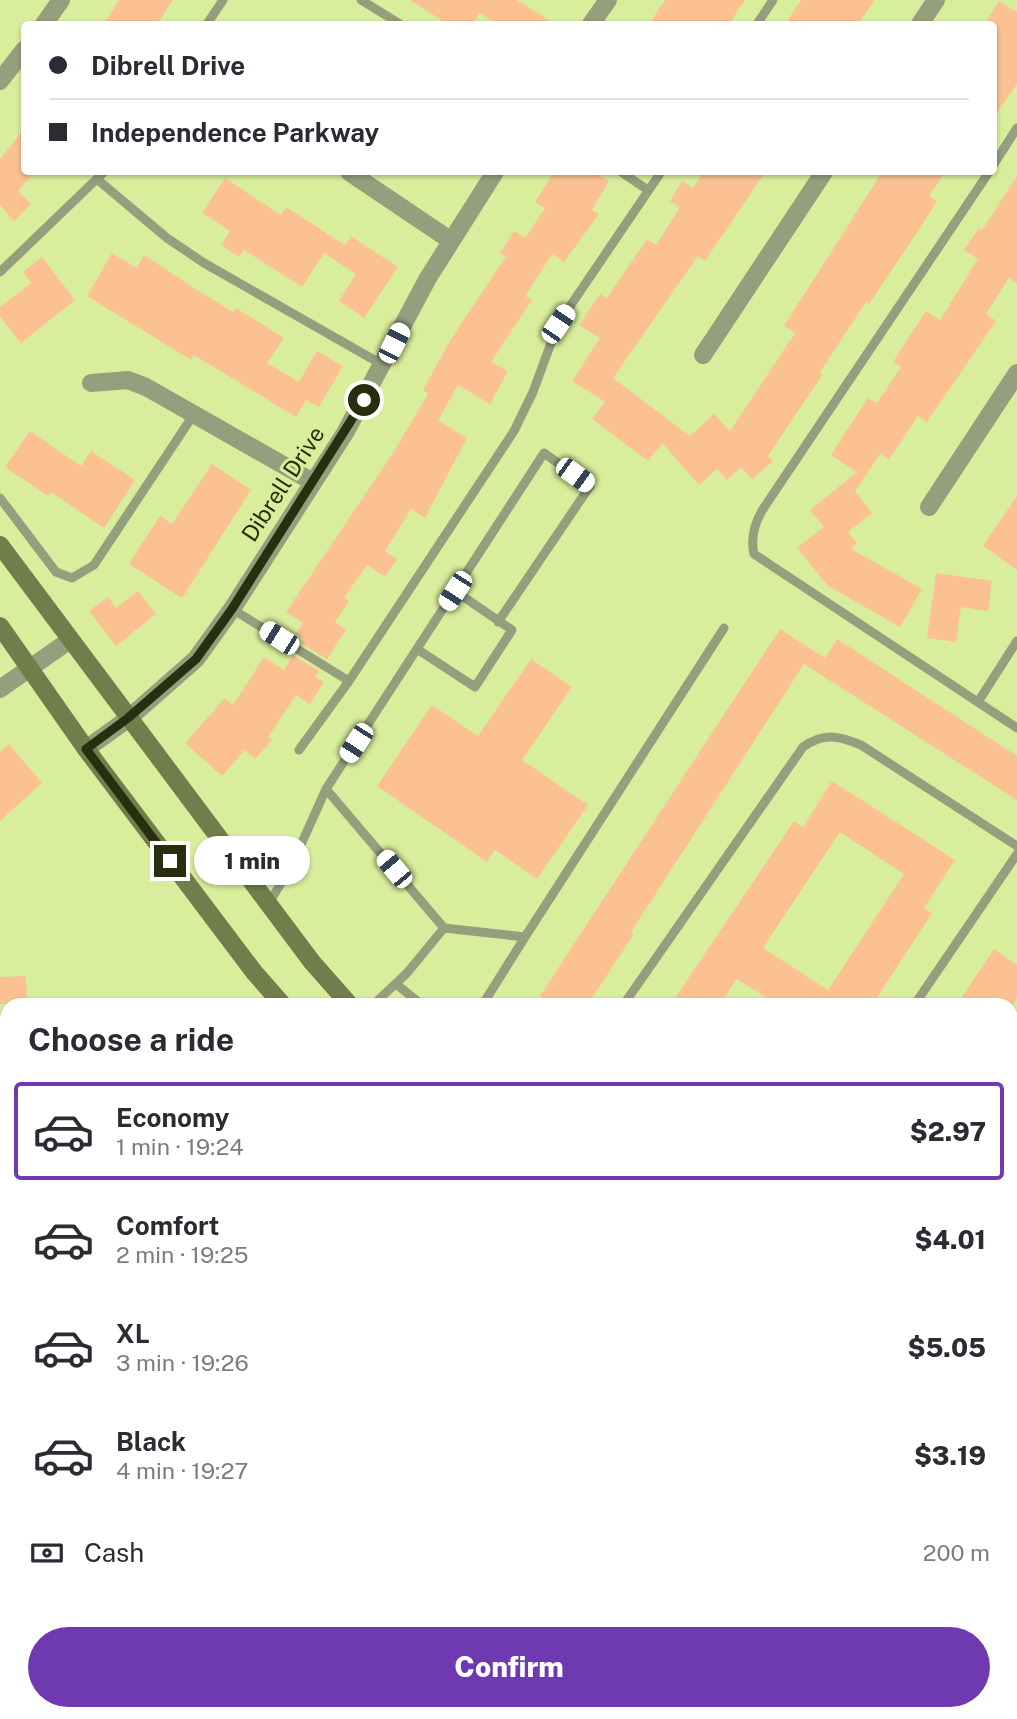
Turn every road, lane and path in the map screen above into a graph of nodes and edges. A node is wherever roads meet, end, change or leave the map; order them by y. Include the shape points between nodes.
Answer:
1 (61, 0) edge
2 (223, 0) edge
3 (361, 0) edge
4 (608, 0) edge
5 (773, 0) edge
6 (936, 0) edge
7 (46, 21) edge
8 (209, 21) edge
9 (395, 21) edge
10 (594, 21) edge
11 (759, 21) edge
12 (922, 21) edge
13 (21, 54) edge
14 (0, 80) edge
15 (1017, 128) edge
16 (997, 159) edge
17 (102, 175) edge
18 (353, 175) edge
19 (493, 175) edge
20 (626, 175) edge
21 (659, 175) edge
22 (822, 175) edge
23 (987, 175) edge
24 (98, 180) junction
25 (648, 190) junction
26 (450, 240) junction
27 (0, 272) edge
28 (703, 355) dead end
29 (383, 365) junction
30 (1017, 373) edge
31 (91, 383) dead end
32 (194, 414) junction
33 (313, 482) junction
34 (0, 498) edge
35 (929, 507) dead end
36 (0, 545) edge
37 (455, 591) junction
38 (232, 609) junction
39 (498, 622) junction
40 (0, 626) edge
41 (724, 628) dead end
42 (70, 640) junction
43 (1017, 640) edge
44 (417, 649) junction
45 (31, 667) junction
46 (349, 681) junction
47 (0, 689) edge
48 (978, 702) junction
49 (128, 718) junction
50 (1017, 728) edge
51 (86, 749) junction
52 (299, 750) dead end
53 (326, 789) junction
54 (1017, 846) edge
55 (1017, 854) edge
56 (269, 904) junction
57 (444, 928) junction
58 (525, 937) junction
59 (397, 984) junction
60 (277, 998) edge
61 (344, 998) edge
62 (381, 998) edge
63 (414, 998) edge
64 (487, 998) edge
65 (628, 998) edge
66 (919, 998) edge

1 - 7 street
2 - 8 lane
3 - 9 lane
4 - 10 street
5 - 11 lane
6 - 12 street
13 - 14 street
15 - 16 lane
17 - 24 lane
18 - 26 street
19 - 26 street, Dibrell Drive
20 - 25 lane
21 - 25 lane
22 - 28 street
23 - 48 lane via 765,506 752,544 754,554
24 - 27 lane
24 - 29 lane via 204,263
25 - 46 lane via 558,324 514,430
26 - 29 street, Dibrell Drive
29 - 33 street, Dibrell Drive
30 - 35 street
31 - 32 street via 128,380
32 - 33 street
32 - 34 lane via 94,565 72,578 56,572
33 - 38 street, Dibrell Drive
36 - 42 main road
37 - 39 lane
37 - 39 lane via 544,453 590,486
37 - 44 lane
38 - 46 lane
38 - 49 street, Dibrell Drive via 196,659
39 - 44 lane via 512,631 475,687
40 - 45 main road
41 - 58 lane
42 - 45 street
42 - 49 main road
43 - 48 lane
44 - 53 lane
45 - 47 street
45 - 51 main road
46 - 52 lane
48 - 50 lane
49 - 51 street, Dibrell Drive
49 - 56 main road
51 - 60 main road
53 - 56 lane
53 - 57 lane
54 - 65 lane via 861,745 833,736 816,738 803,747
55 - 66 lane
56 - 61 main road
57 - 58 lane
57 - 59 lane
58 - 64 lane
59 - 62 lane
59 - 63 lane

